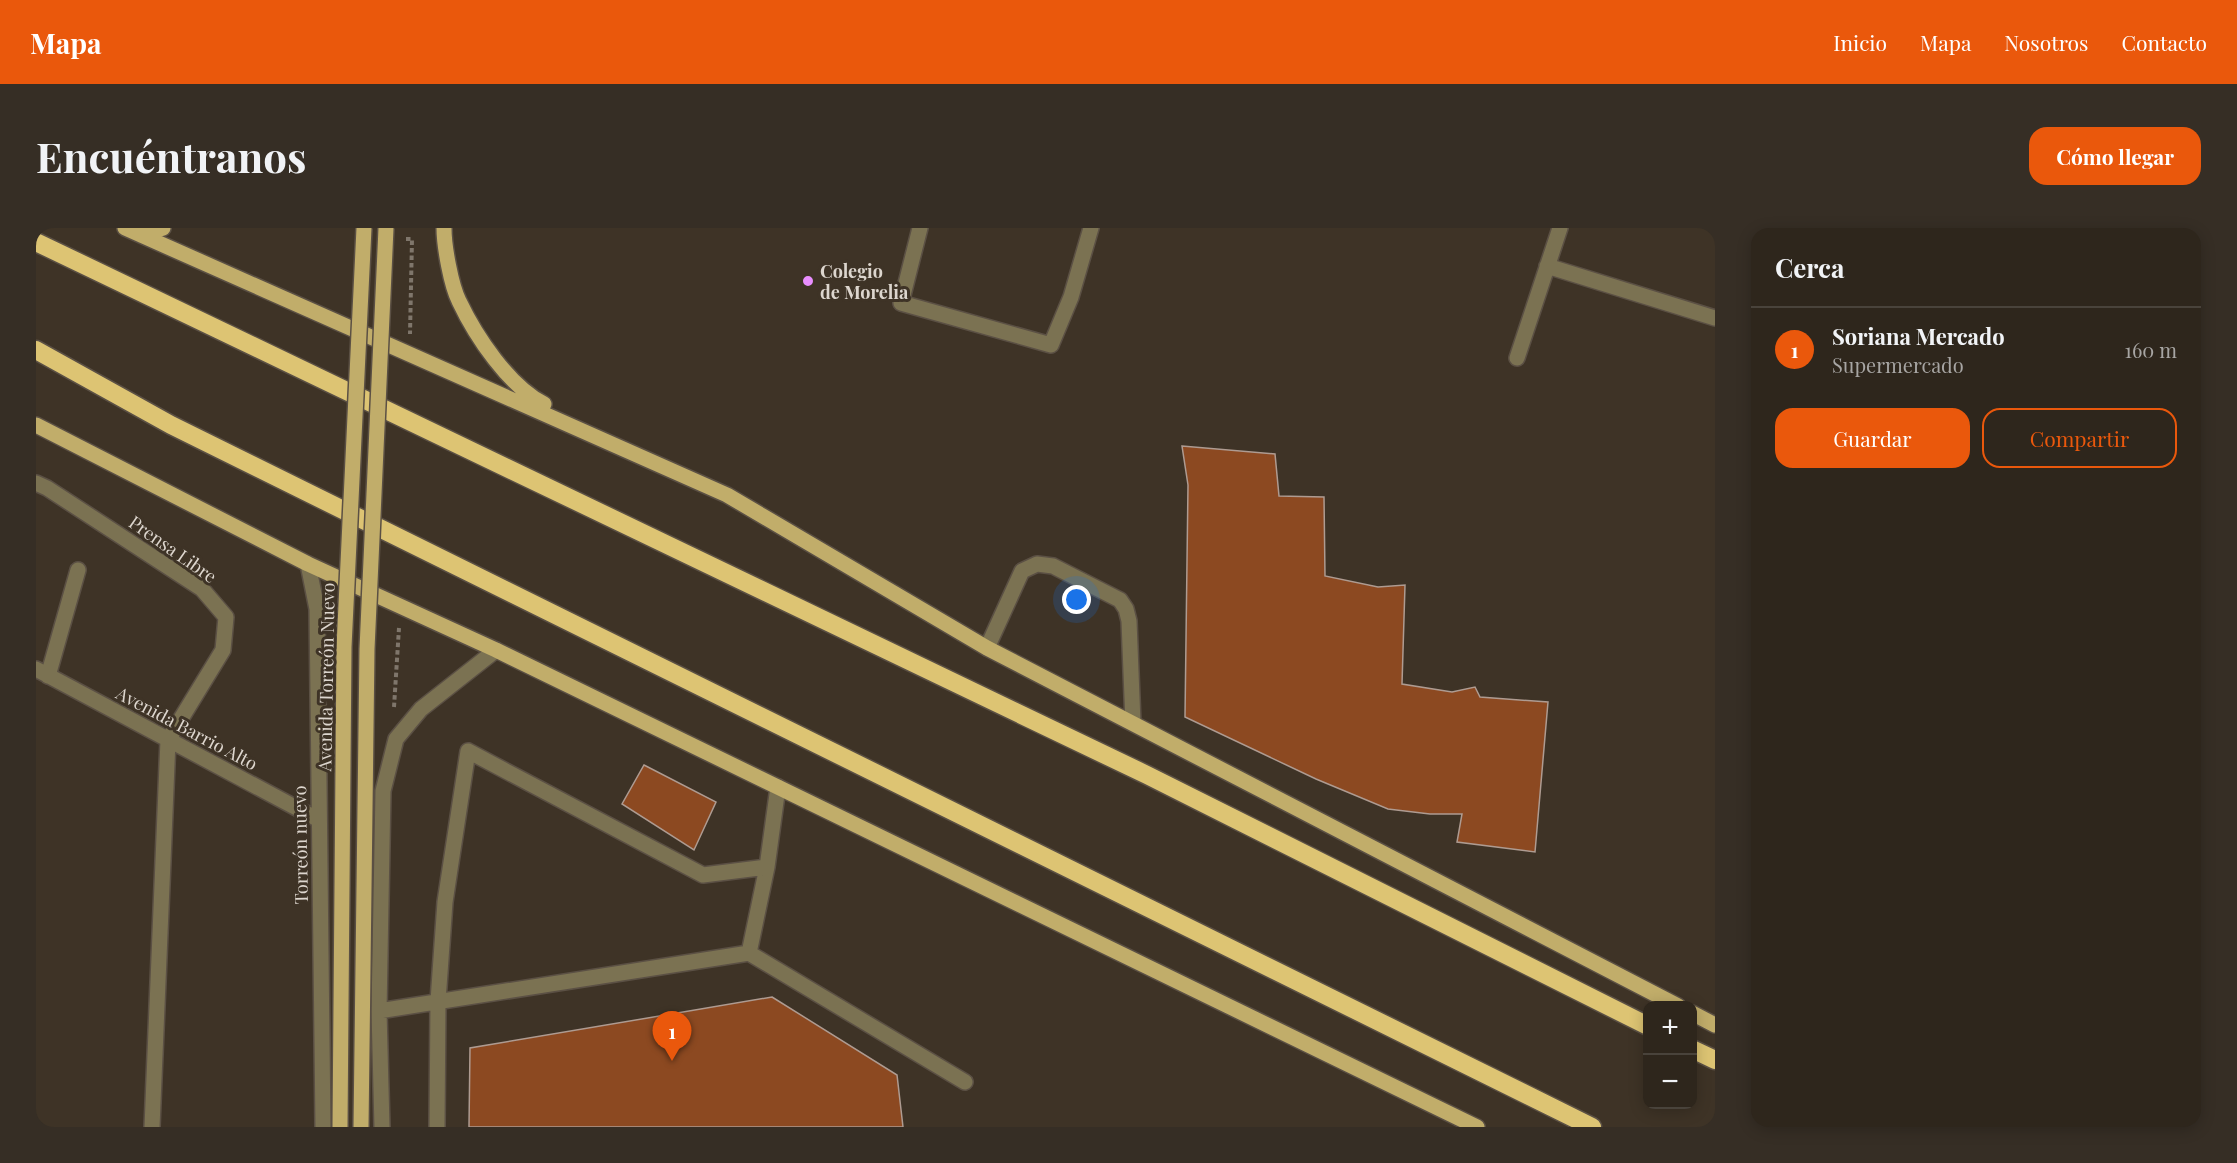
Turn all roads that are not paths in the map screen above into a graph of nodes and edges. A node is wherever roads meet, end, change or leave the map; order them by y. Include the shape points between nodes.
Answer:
1 (125, 228) edge
2 (163, 228) edge
3 (364, 228) edge
4 (386, 228) edge
5 (444, 228) edge
6 (920, 228) edge
7 (1091, 228) edge
8 (1560, 228) edge
9 (141, 235) junction
10 (36, 242) edge
11 (1547, 266) junction
12 (1715, 318) edge
13 (36, 350) edge
14 (1517, 358) dead end
15 (36, 425) edge
16 (36, 483) edge
17 (727, 495) junction
18 (308, 564) junction
19 (78, 570) dead end
20 (987, 648) junction
21 (496, 650) junction
22 (42, 673) edge
23 (1133, 723) junction
24 (168, 740) junction
25 (778, 787) junction
26 (319, 820) junction
27 (767, 867) junction
28 (748, 953) junction
29 (438, 1001) junction
30 (1670, 1001) edge
31 (379, 1011) junction
32 (1697, 1016) edge
33 (1643, 1024) edge
34 (1715, 1025) edge
35 (1697, 1051) edge
36 (1715, 1060) edge
37 (965, 1082) dead end
38 (152, 1127) edge
39 (322, 1127) edge
40 (340, 1127) edge
41 (361, 1127) edge
42 (382, 1127) edge
43 (437, 1127) edge
44 (1477, 1127) edge
45 (1592, 1127) edge

1 - 9 main road
2 - 9 main road
3 - 40 main road, Avenida Torreón Nuevo, bridge via 344,647
4 - 41 main road, bridge via 368,649
5 - 17 main road via 458,300 487,350 529,396
6 - 7 street via 901,303 1051,345 1071,297
8 - 11 street
9 - 17 main road via 407,343
10 - 33 highway via 1147,775
11 - 12 street
11 - 14 street
13 - 45 highway via 171,425
15 - 18 main road
16 - 24 street, Prensa Libre via 202,589 226,617 223,650
17 - 20 main road
18 - 21 main road
18 - 26 street, Torreón nuevo via 317,609
19 - 22 street
20 - 23 main road
20 - 23 street via 1022,571 1037,564 1053,566 1120,600 1129,621
21 - 25 main road
21 - 31 street via 421,709 396,739 383,791
22 - 24 street, Avenida Barrio Alto
23 - 30 main road
24 - 26 street, Avenida Barrio Alto
24 - 38 street
25 - 27 street
25 - 44 main road
26 - 39 street, Torreón nuevo
27 - 28 street
27 - 29 street via 703,875 468,751 445,902
28 - 29 street
28 - 37 street
29 - 31 street
29 - 43 street
31 - 42 street
32 - 34 main road
35 - 36 highway

